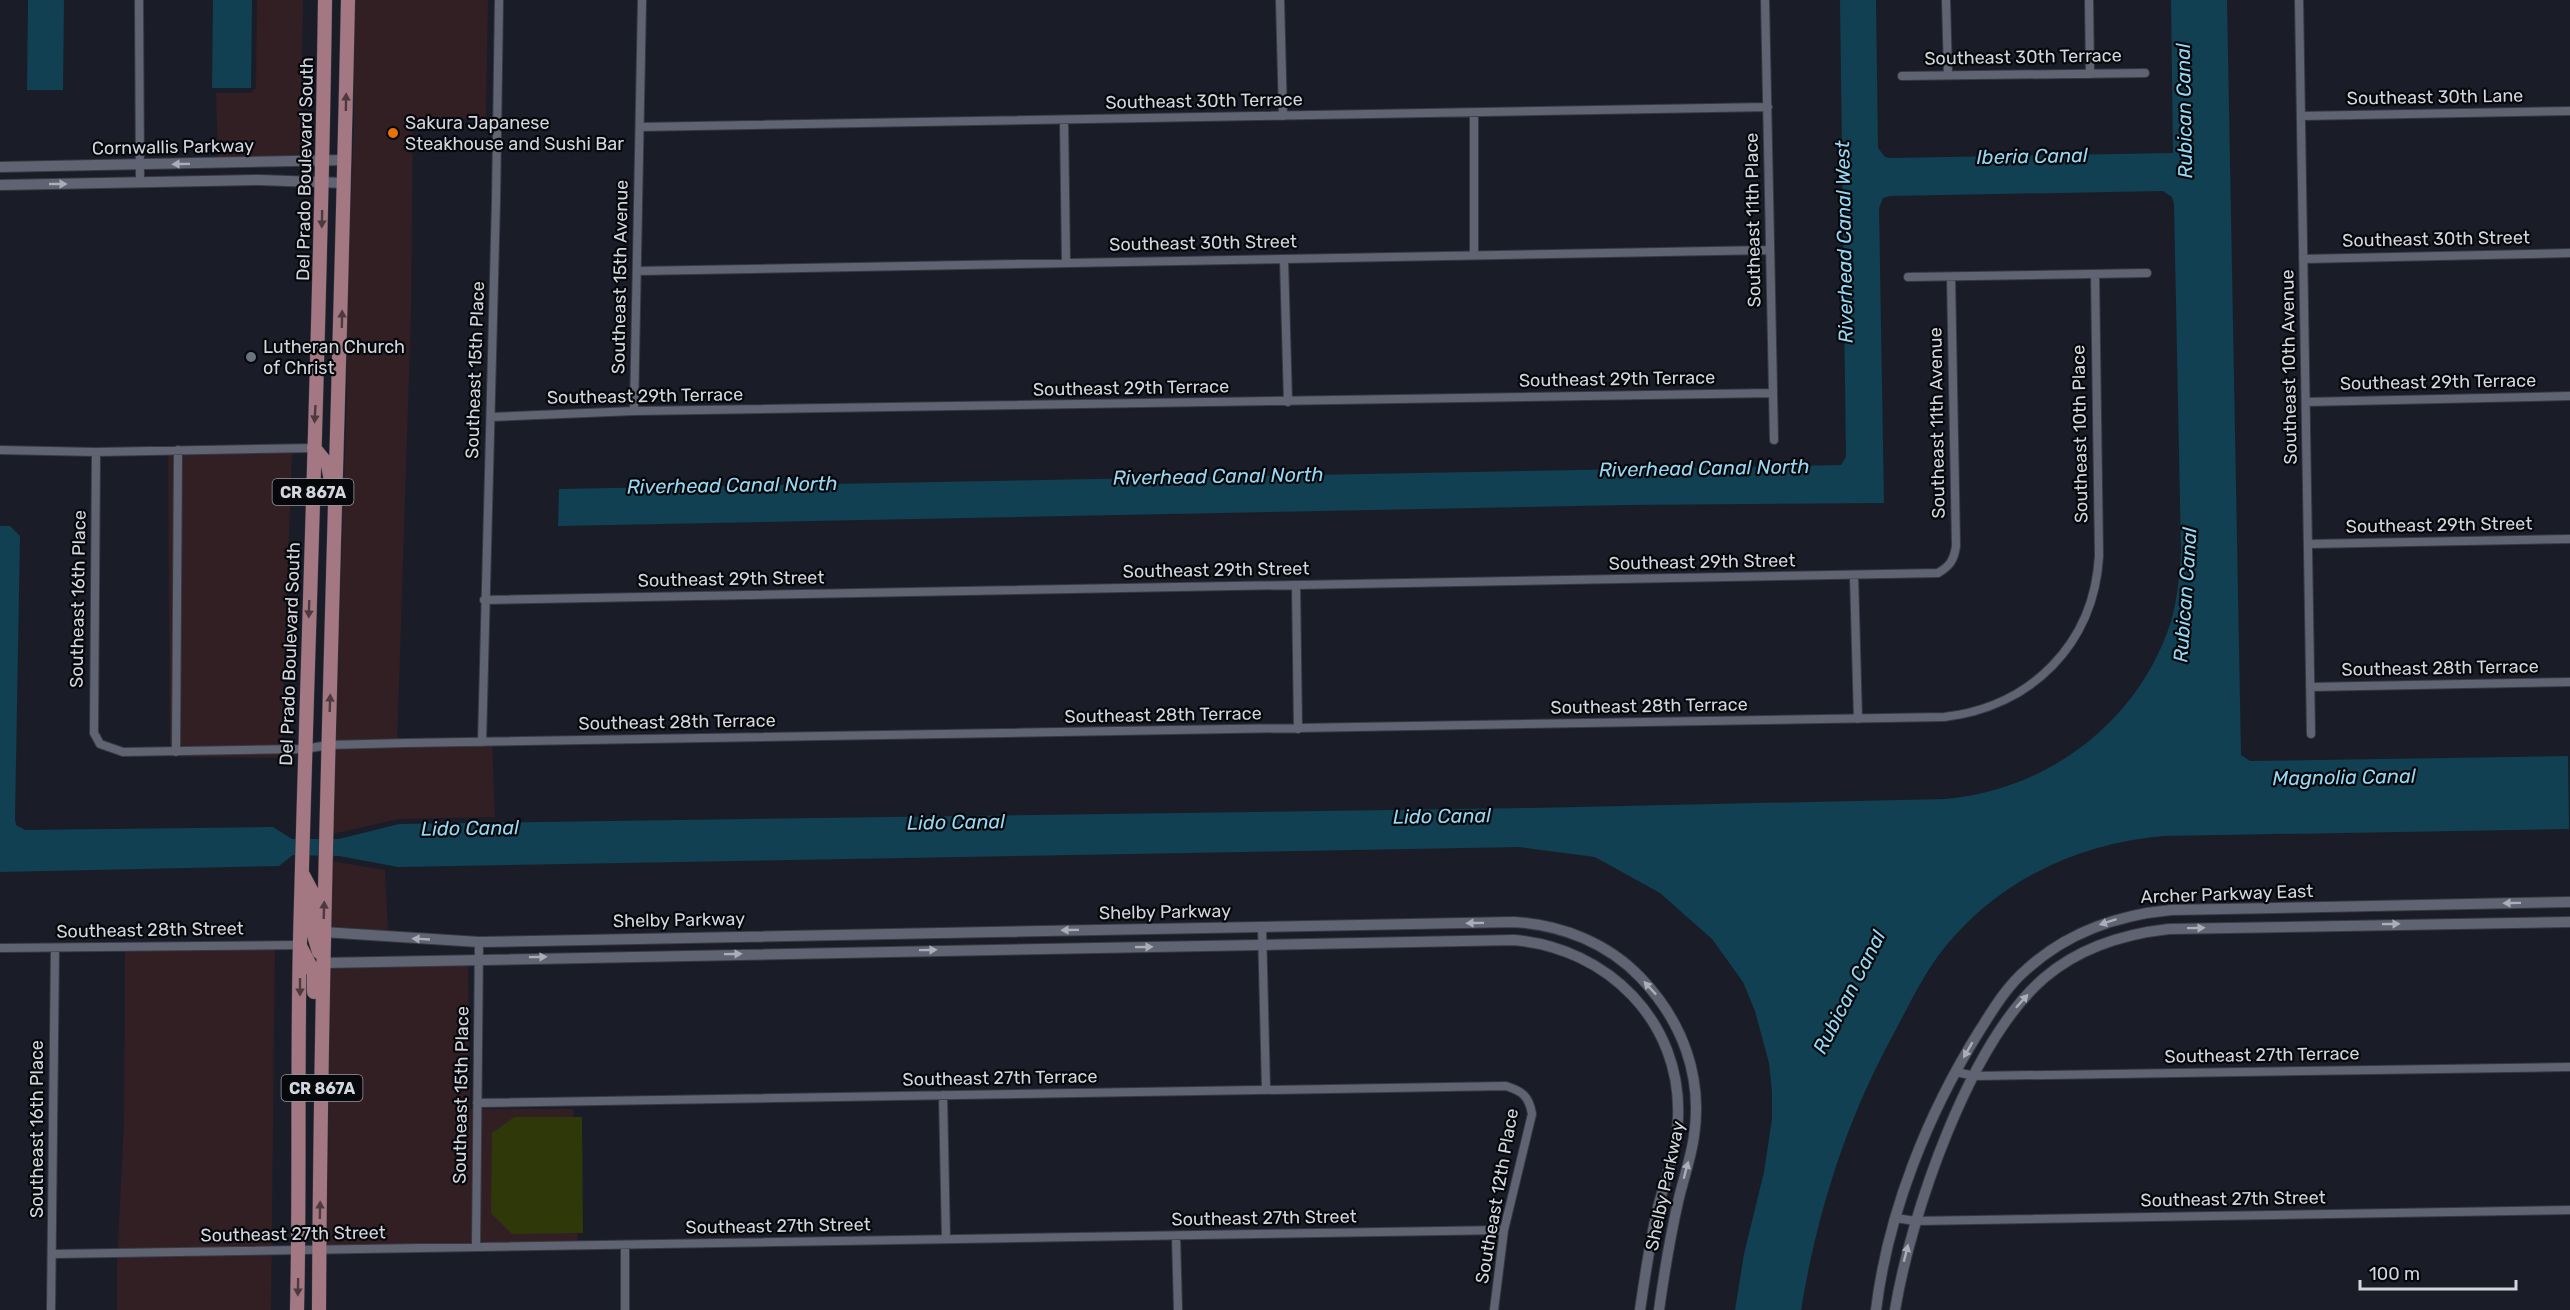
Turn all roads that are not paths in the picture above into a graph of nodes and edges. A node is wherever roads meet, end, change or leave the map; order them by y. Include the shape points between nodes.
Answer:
1 (139, 0) edge
2 (326, 0) edge
3 (348, 0) edge
4 (499, 0) edge
5 (642, 0) edge
6 (1280, 0) edge
7 (1765, 0) edge
8 (1946, 0) edge
9 (2089, 0) edge
10 (2299, 0) edge
11 (2145, 72) dead end
12 (1948, 74) junction
13 (2090, 74) junction
14 (1902, 76) dead end
15 (1768, 107) junction
16 (2570, 111) edge
17 (1474, 113) junction
18 (1283, 116) junction
19 (2301, 116) junction
20 (1064, 120) junction
21 (640, 127) junction
22 (346, 160) junction
23 (323, 161) junction
24 (139, 165) junction
25 (0, 167) edge
26 (140, 182) junction
27 (323, 183) junction
28 (345, 183) junction
29 (0, 185) edge
30 (1769, 250) junction
31 (2570, 253) edge
32 (1474, 255) junction
33 (1284, 259) junction
34 (2303, 259) junction
35 (1066, 262) junction
36 (637, 271) junction
37 (2148, 273) dead end
38 (2095, 274) junction
39 (1908, 277) dead end
40 (1951, 277) junction
41 (1772, 393) junction
42 (2570, 396) edge
43 (1288, 402) junction
44 (2306, 402) junction
45 (634, 411) junction
46 (490, 417) junction
47 (1774, 440) dead end
48 (314, 448) junction
49 (0, 450) edge
50 (178, 450) junction
51 (96, 452) junction
52 (336, 508) junction
53 (2570, 539) edge
54 (2308, 544) junction
55 (1948, 567) joint
56 (1854, 575) junction
57 (1296, 585) junction
58 (2093, 594) joint
59 (484, 600) junction
60 (2570, 682) edge
61 (2310, 687) junction
62 (1858, 719) junction
63 (1298, 729) junction
64 (2311, 734) dead end
65 (482, 742) junction
66 (100, 744) joint
67 (328, 745) junction
68 (305, 749) junction
69 (176, 752) junction
70 (302, 870) junction
71 (2570, 903) edge
72 (2570, 921) edge
73 (1515, 922) junction
74 (1262, 927) junction
75 (323, 932) junction
76 (1515, 940) junction
77 (479, 942) junction
78 (300, 945) junction
79 (1263, 945) junction
80 (0, 948) edge
81 (55, 948) junction
82 (479, 959) junction
83 (323, 963) junction
84 (322, 1043) junction
85 (2570, 1067) edge
86 (1956, 1072) junction
87 (1975, 1076) junction
88 (1266, 1089) junction
89 (1522, 1091) joint
90 (943, 1095) junction
91 (477, 1103) junction
92 (2570, 1210) edge
93 (1896, 1218) junction
94 (1915, 1221) junction
95 (1504, 1230) junction
96 (1176, 1236) junction
97 (946, 1239) junction
98 (625, 1245) junction
99 (476, 1247) junction
100 (298, 1250) junction
101 (319, 1250) junction
102 (53, 1254) junction
103 (51, 1310) edge
104 (297, 1310) edge
105 (319, 1310) edge
106 (625, 1310) edge
107 (1178, 1310) edge
108 (1494, 1310) edge
109 (1640, 1310) edge
110 (1659, 1310) edge
111 (1876, 1310) edge
112 (1894, 1310) edge

1 - 24 street
2 - 23 main road, Del Prado Boulevard South / CR 867A
22 -> 3 main road, CR 867A
4 - 46 street, Southeast 15th Place
5 - 21 street, Southeast 15th Avenue
6 - 18 street
7 - 15 street, Southeast 11th Place
8 - 12 street
9 - 13 street
10 - 19 street, Southeast 10th Avenue
11 - 13 street, Southeast 30th Terrace
12 - 13 street, Southeast 30th Terrace
12 - 14 street, Southeast 30th Terrace
15 - 17 street, Southeast 30th Terrace
15 - 30 street, Southeast 11th Place
16 - 19 street, Southeast 30th Lane
17 - 18 street, Southeast 30th Terrace
17 - 32 street
18 - 20 street, Southeast 30th Terrace
19 - 34 street, Southeast 10th Avenue
20 - 21 street, Southeast 30th Terrace
20 - 35 street
21 - 36 street, Southeast 15th Avenue
22 - 23 street, Cornwallis Parkway
22 - 28 main road, CR 867A
23 -> 24 street, Cornwallis Parkway
23 - 27 main road, Del Prado Boulevard South / CR 867A
24 - 25 street, Cornwallis Parkway
24 - 26 street
26 - 27 street, Cornwallis Parkway
29 -> 26 street, Cornwallis Parkway
27 - 28 street, Cornwallis Parkway
27 -> 48 main road, Del Prado Boulevard South / CR 867A
52 -> 28 main road, CR 867A
30 - 32 street, Southeast 30th Street
30 - 41 street, Southeast 11th Place
31 - 34 street, Southeast 30th Street
32 - 33 street, Southeast 30th Street
33 - 35 street, Southeast 30th Street
33 - 43 street
34 - 44 street, Southeast 10th Avenue
35 - 36 street, Southeast 30th Street
36 - 45 street, Southeast 15th Avenue
37 - 38 street
38 - 40 street
38 - 58 street, Southeast 10th Place via 2099,556
39 - 40 street
40 - 55 street, Southeast 11th Avenue via 1956,546
41 - 43 street, Southeast 29th Terrace
41 - 47 street, Southeast 11th Place
42 - 44 street, Southeast 29th Terrace
43 - 45 street, Southeast 29th Terrace
44 - 54 street, Southeast 10th Avenue
45 - 46 street, Southeast 29th Terrace
46 - 59 street, Southeast 15th Place
48 - 50 street
48 - 52 main road via 328,465
48 -> 68 main road, Del Prado Boulevard South / CR 867A
49 - 51 street
50 - 51 street
50 - 69 street
51 - 66 street, Southeast 16th Place via 93,712 94,733
67 -> 52 main road, CR 867A
53 - 54 street, Southeast 29th Street
54 - 61 street, Southeast 10th Avenue
55 - 56 street, Southeast 29th Street via 1938,573
56 - 57 street, Southeast 29th Street
56 - 62 street
57 - 59 street, Southeast 29th Street
57 - 63 street
58 - 62 street, Southeast 28th Terrace via 2084,620 2066,650 2043,675 2015,695 1989,708 1961,715
59 - 65 street, Southeast 15th Place
60 - 61 street, Southeast 28th Terrace
61 - 64 street, Southeast 10th Avenue
62 - 63 street, Southeast 28th Terrace
63 - 65 street, Southeast 28th Terrace
65 - 67 street, Southeast 28th Terrace
66 - 69 street, Southeast 28th Terrace via 123,752
67 - 68 street, Southeast 28th Terrace
75 -> 67 main road, CR 867A
68 - 69 street, Southeast 28th Terrace
68 - 70 main road, Del Prado Boulevard South / CR 867A
70 - 78 main road, Del Prado Boulevard South / CR 867A
70 - 83 main road via 312,892 313,932
71 -> 86 street, Archer Parkway East via 2203,909 2124,916 2066,940 2028,968 2001,997
87 -> 72 street, Archer Parkway East via 2003,1024 2043,979 2095,946 2126,936 2187,928
73 -> 74 street, Shelby Parkway
73 - 76 street
110 -> 73 street, Shelby Parkway via 1696,1120 1696,1093 1683,1039 1655,993 1616,956 1570,932
74 -> 77 street, Shelby Parkway
74 - 79 street
77 -> 75 street, Shelby Parkway
75 - 83 main road, CR 867A
76 - 79 street, Shelby Parkway
76 - 109 street, Shelby Parkway via 1558,948 1610,974 1647,1011 1670,1059 1678,1104 1676,1135 1654,1224
77 - 82 street, Southeast 15th Place
78 - 81 street, Southeast 28th Street
78 - 84 main road via 314,973 314,1021
78 -> 100 main road, Del Prado Boulevard South / CR 867A
82 -> 79 street, Shelby Parkway
79 - 88 street
80 - 81 street, Southeast 28th Street
81 - 102 street, Southeast 16th Place
82 - 83 street, Shelby Parkway
82 - 91 street, Southeast 15th Place
83 - 84 main road, CR 867A
101 -> 84 main road, CR 867A
85 - 87 street, Southeast 27th Terrace
86 - 87 street, Southeast 27th Terrace
86 - 93 street, Archer Parkway East via 1922,1143
87 - 94 street, Archer Parkway East
88 - 89 street, Southeast 27th Terrace via 1506,1086
88 - 90 street, Southeast 27th Terrace
89 - 95 street, Southeast 12th Place via 1530,1101 1532,1114
90 - 91 street, Southeast 27th Terrace
90 - 97 street
91 - 99 street, Southeast 15th Place
92 - 94 street, Southeast 27th Street
93 - 94 street, Southeast 27th Street
93 - 111 street, Archer Parkway East
112 -> 94 street, Archer Parkway East
95 - 96 street, Southeast 27th Street
95 - 108 street, Southeast 12th Place
96 - 97 street, Southeast 27th Street
96 - 107 street
97 - 98 street, Southeast 27th Street
98 - 99 street, Southeast 27th Street
98 - 106 street
99 - 101 street, Southeast 27th Street
100 - 101 street, Southeast 27th Street
100 - 102 street, Southeast 27th Street
100 -> 104 main road, Del Prado Boulevard South / CR 867A
101 - 105 main road, CR 867A
102 - 103 street, Southeast 16th Place

